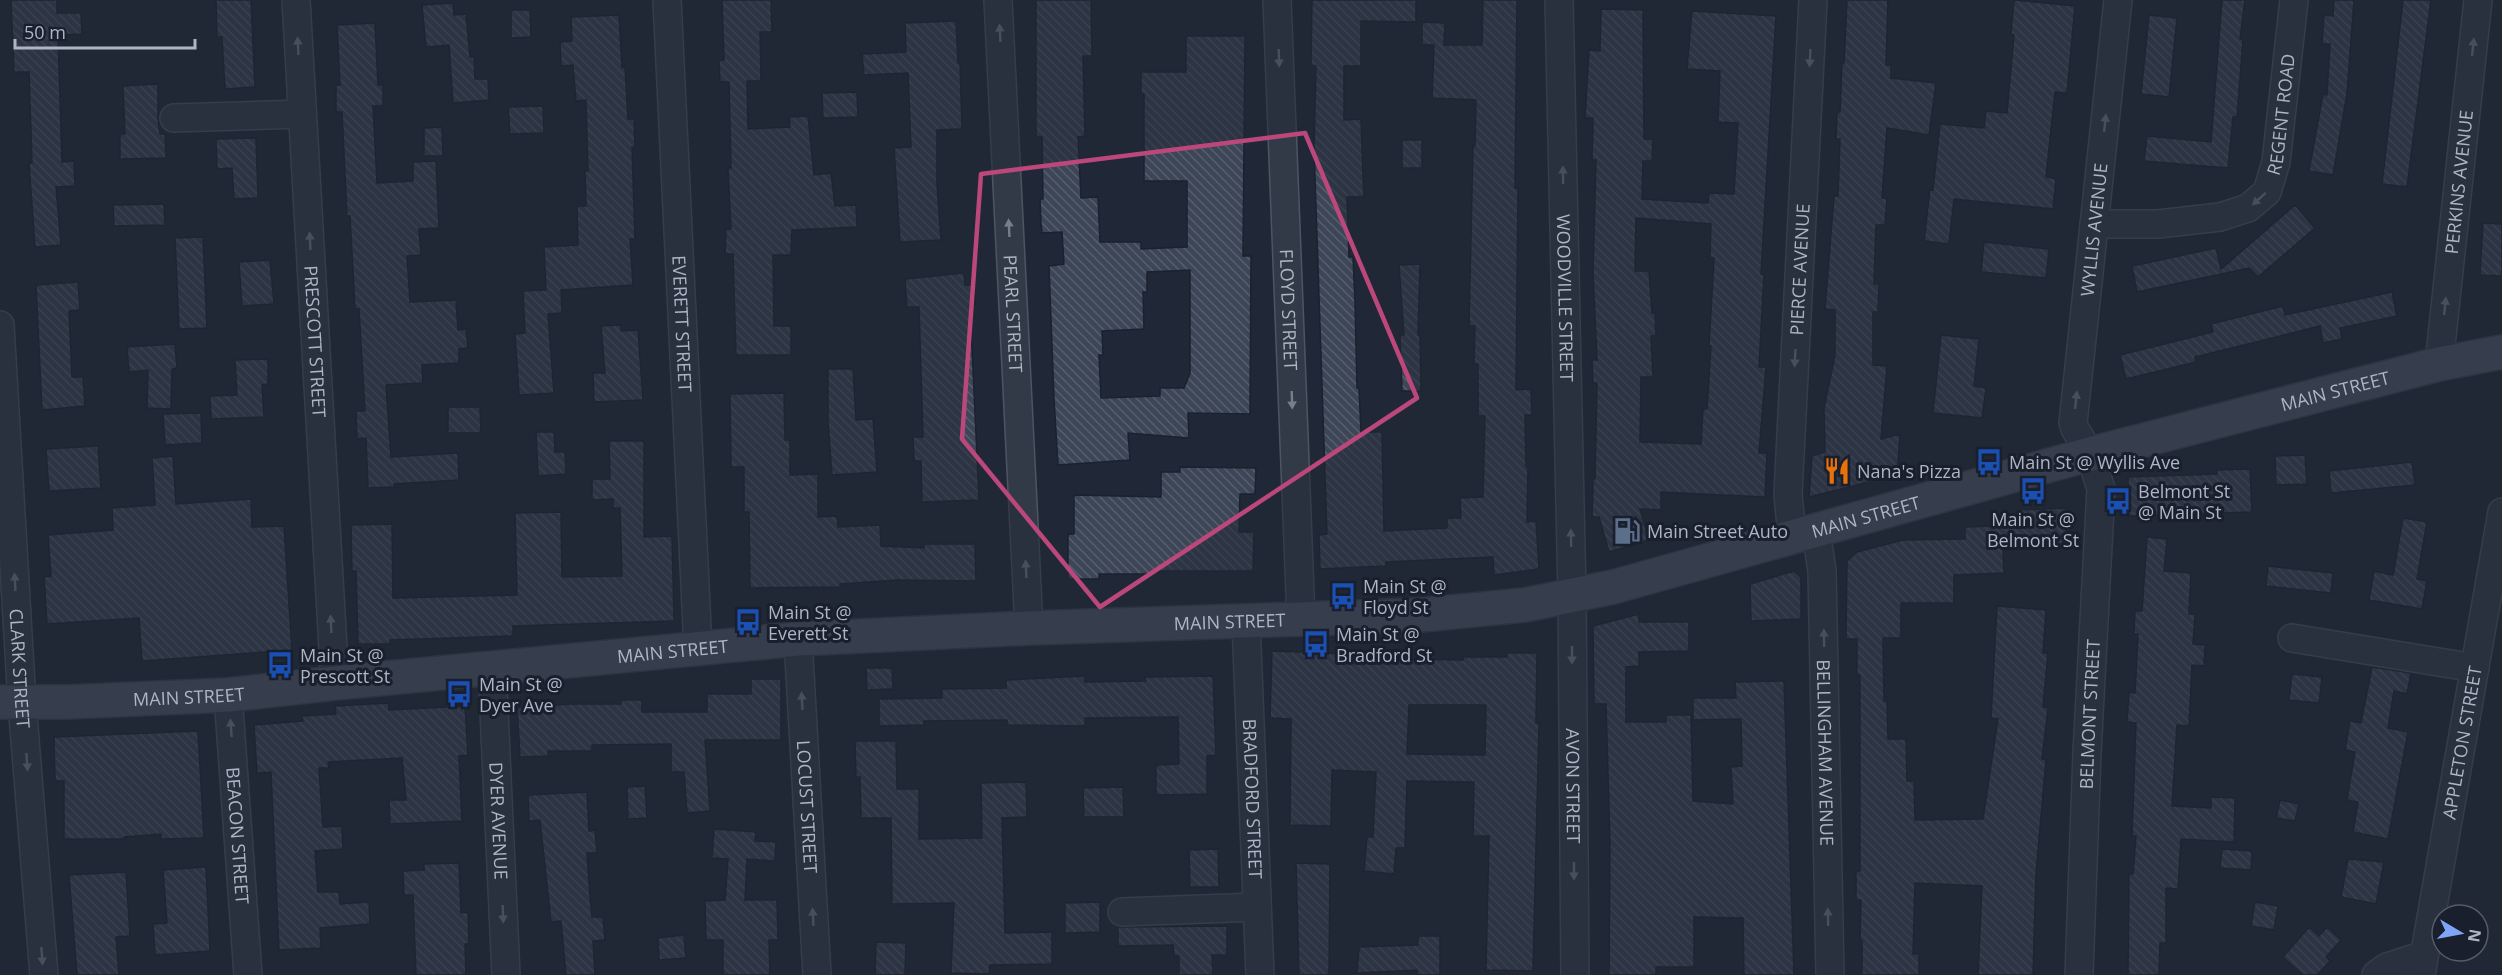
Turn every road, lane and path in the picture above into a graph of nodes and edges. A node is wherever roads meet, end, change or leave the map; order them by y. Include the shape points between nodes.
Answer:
1 (296, 0) edge
2 (667, 0) edge
3 (999, 0) edge
4 (1277, 0) edge
5 (1559, 0) edge
6 (1813, 0) edge
7 (2118, 0) edge
8 (2294, 0) edge
9 (2478, 0) edge
10 (301, 114) junction
11 (174, 118) dead end
12 (2094, 224) junction
13 (0, 325) edge
14 (2502, 352) edge
15 (2439, 364) junction
16 (2090, 454) junction
17 (2502, 512) edge
18 (1804, 534) junction
19 (1572, 596) junction
20 (1300, 619) junction
21 (1246, 622) junction
22 (1029, 628) junction
23 (2292, 638) dead end
24 (798, 639) junction
25 (698, 648) junction
26 (492, 667) junction
27 (2475, 668) junction
28 (335, 683) junction
29 (228, 695) junction
30 (11, 703) edge
31 (1257, 907) junction
32 (1122, 912) dead end
33 (2422, 965) edge
34 (44, 975) edge
35 (248, 975) edge
36 (506, 975) edge
37 (817, 975) edge
38 (1260, 975) edge
39 (1575, 975) edge
40 (1830, 975) edge
41 (2079, 975) edge
42 (2376, 975) edge

10 -> 1 street, PRESCOTT STREET
2 - 25 street, EVERETT STREET
22 -> 3 street, PEARL STREET
4 -> 20 street, FLOYD STREET
19 -> 5 street, WOODVILLE STREET
6 -> 18 street, PIERCE AVENUE via 1788,494
12 -> 7 street, WYLLIS AVENUE
8 -> 12 street, REGENT ROAD via 2276,162 2267,192 2248,208 2220,218 2158,224
15 -> 9 street, PERKINS AVENUE
10 - 11 street
28 -> 10 street, PRESCOTT STREET
16 -> 12 street, WYLLIS AVENUE via 2073,423
30 -> 13 street, CLARK STREET
14 - 15 main road, MAIN STREET
15 - 16 main road, MAIN STREET
16 - 18 main road, MAIN STREET
16 - 41 street, BELMONT STREET via 2101,489
17 - 27 street, APPLETON STREET
18 - 19 main road, MAIN STREET
40 -> 18 street, BELLINGHAM AVENUE via 1822,571
19 - 20 main road, MAIN STREET via 1478,610
19 -> 39 street, AVON STREET
20 - 21 main road, MAIN STREET
21 - 22 main road, MAIN STREET
21 - 31 street, BRADFORD STREET
22 - 24 main road, MAIN STREET
23 - 27 street
24 - 25 main road, MAIN STREET
37 -> 24 street, LOCUST STREET
25 - 26 main road, MAIN STREET
26 - 28 main road, MAIN STREET
26 -> 36 street, DYER AVENUE
27 - 33 street, APPLETON STREET
28 - 29 main road, MAIN STREET
29 - 30 main road, MAIN STREET
35 -> 29 street, BEACON STREET
30 -> 34 street, CLARK STREET
31 - 32 street
31 - 38 street, BRADFORD STREET
33 - 42 street via 2387,968

